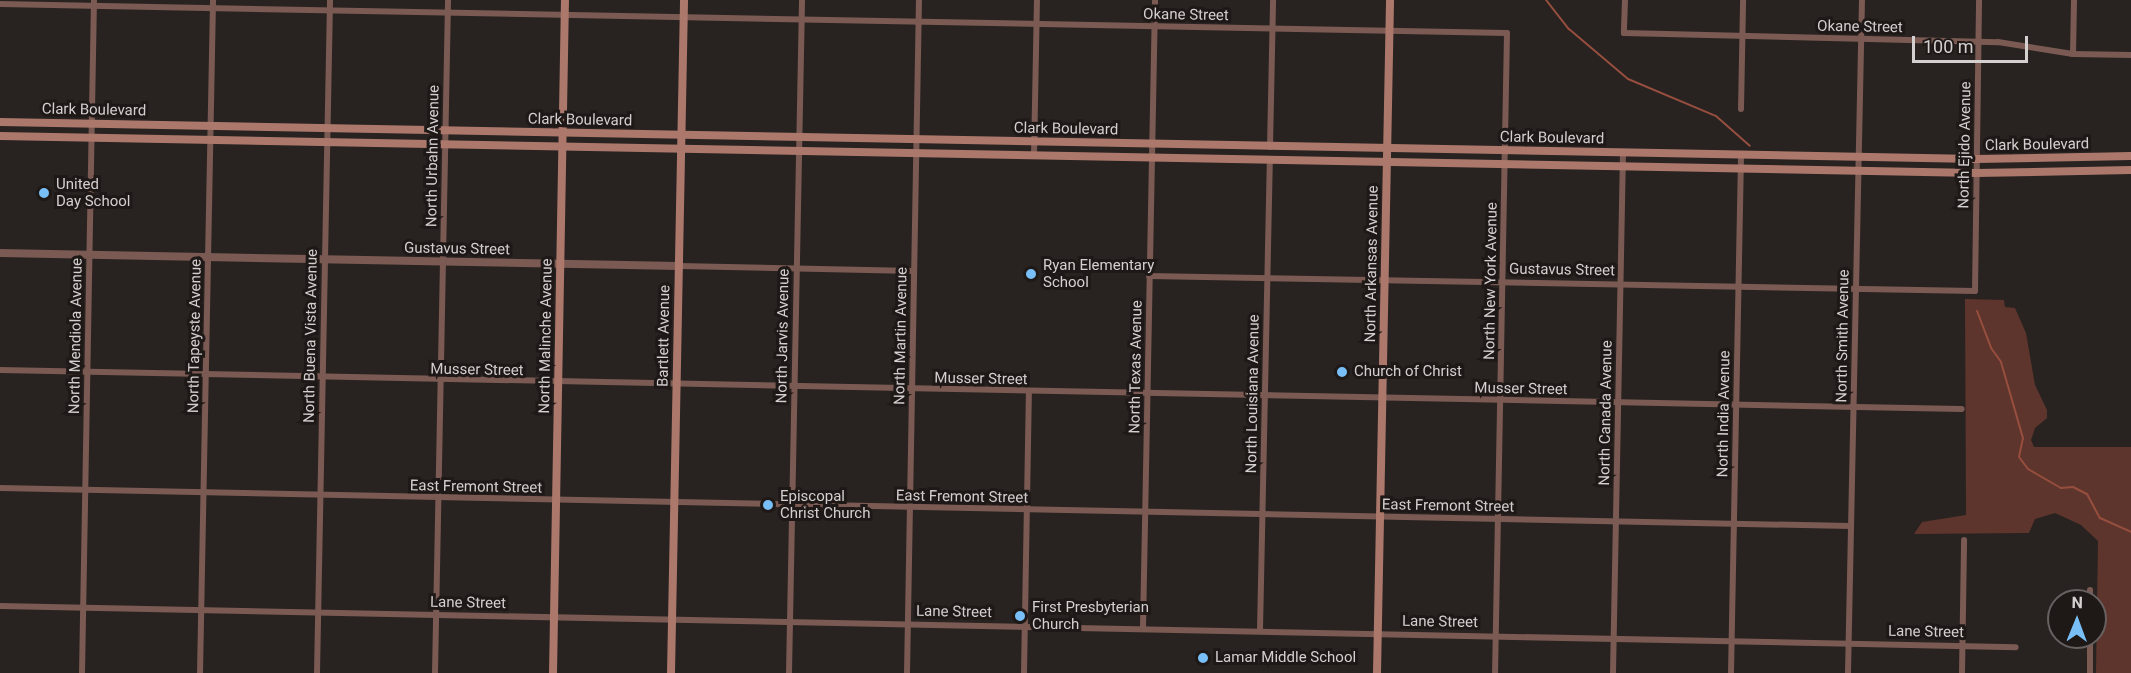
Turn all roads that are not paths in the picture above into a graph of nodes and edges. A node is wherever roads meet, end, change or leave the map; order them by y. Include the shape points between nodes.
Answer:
1 (213, 0) edge
2 (330, 0) edge
3 (448, 0) edge
4 (566, 0) edge
5 (684, 0) edge
6 (802, 0) edge
7 (919, 0) edge
8 (1037, 0) edge
9 (1155, 0) edge
10 (1273, 0) edge
11 (1390, 0) edge
12 (1625, 0) edge
13 (1743, 0) edge
14 (1862, 0) edge
15 (1979, 0) edge
16 (2074, 0) edge
17 (94, 3) edge
18 (0, 4) edge
19 (213, 8) junction
20 (329, 10) junction
21 (448, 13) junction
22 (565, 15) junction
23 (683, 17) junction
24 (801, 19) junction
25 (919, 22) junction
26 (1037, 24) junction
27 (1154, 26) junction
28 (1272, 28) junction
29 (1389, 31) junction
30 (1508, 33) joint
31 (1742, 37) junction
32 (1861, 39) junction
33 (1979, 41) junction
34 (2073, 54) junction
35 (2131, 55) edge
36 (1742, 109) dead end
37 (0, 122) edge
38 (92, 124) junction
39 (211, 126) junction
40 (327, 128) junction
41 (446, 131) junction
42 (563, 133) junction
43 (681, 135) junction
44 (0, 136) edge
45 (92, 138) junction
46 (799, 138) junction
47 (211, 140) junction
48 (917, 140) junction
49 (327, 142) junction
50 (1035, 142) junction
51 (446, 144) junction
52 (1152, 144) junction
53 (563, 147) junction
54 (1270, 147) junction
55 (680, 149) junction
56 (1387, 149) junction
57 (799, 151) junction
58 (1505, 151) junction
59 (916, 153) junction
60 (1623, 153) junction
61 (1034, 155) junction
62 (1741, 155) junction
63 (2131, 156) edge
64 (1858, 157) junction
65 (1152, 158) junction
66 (1976, 159) junction
67 (1270, 160) junction
68 (1387, 162) junction
69 (1505, 164) junction
70 (1623, 166) junction
71 (1741, 169) junction
72 (2131, 170) edge
73 (1858, 171) junction
74 (1976, 173) junction
75 (0, 253) edge
76 (89, 254) junction
77 (208, 257) junction
78 (324, 260) junction
79 (443, 262) junction
80 (561, 265) junction
81 (679, 266) junction
82 (796, 269) junction
83 (914, 271) junction
84 (1149, 276) junction
85 (1267, 278) junction
86 (1385, 280) junction
87 (1503, 282) junction
88 (1620, 285) junction
89 (1738, 287) junction
90 (1856, 289) junction
91 (1975, 291) joint
92 (0, 370) edge
93 (87, 373) junction
94 (206, 375) junction
95 (322, 378) junction
96 (441, 381) junction
97 (558, 384) junction
98 (676, 386) junction
99 (794, 388) junction
100 (912, 390) junction
101 (1029, 392) junction
102 (1147, 394) junction
103 (1265, 396) junction
104 (1383, 398) junction
105 (1501, 400) junction
106 (1618, 403) junction
107 (1736, 405) junction
108 (1853, 407) junction
109 (1962, 409) dead end
110 (0, 488) edge
111 (85, 490) junction
112 (204, 493) junction
113 (320, 496) junction
114 (439, 499) junction
115 (556, 501) junction
116 (674, 503) junction
117 (792, 506) junction
118 (909, 508) junction
119 (1027, 510) junction
120 (1145, 512) junction
121 (1263, 514) junction
122 (1380, 517) junction
123 (1498, 519) junction
124 (1616, 521) junction
125 (1734, 523) junction
126 (1851, 526) junction
127 (1965, 540) dead end
128 (0, 606) edge
129 (83, 607) junction
130 (201, 610) junction
131 (318, 612) junction
132 (436, 614) junction
133 (554, 616) junction
134 (672, 618) junction
135 (790, 621) junction
136 (907, 623) junction
137 (1025, 625) junction
138 (1143, 627) junction
139 (1260, 630) junction
140 (1378, 633) junction
141 (1496, 635) junction
142 (1614, 638) junction
143 (1731, 640) junction
144 (1849, 642) junction
145 (1963, 644) junction
146 (2016, 647) dead end
147 (2090, 649) edge
148 (82, 673) edge
149 (200, 673) edge
150 (317, 673) edge
151 (435, 673) edge
152 (553, 673) edge
153 (671, 673) edge
154 (789, 673) edge
155 (907, 673) edge
156 (1024, 673) edge
157 (1377, 673) edge
158 (1495, 673) edge
159 (1613, 673) edge
160 (1731, 673) edge
161 (1848, 673) edge
162 (1962, 673) edge
163 (2090, 673) edge

1 - 19 street, North Tapeyste Avenue
2 - 20 street, North Buena Vista Avenue
3 - 21 street, North Urbahn Avenue
4 - 22 main road, North Malinche Avenue
5 - 23 main road, Bartlett Avenue
6 - 24 street, North Jarvis Avenue
7 - 25 street, North Martin Avenue
8 - 26 street
9 - 27 street, North Texas Avenue
10 - 28 street
11 - 29 main road, North Arkansas Avenue
12 - 31 street, Okane Street via 1624,33
13 - 31 street
14 - 32 street, North Smith Avenue
15 - 33 street, North Ejido Avenue
16 - 34 street
17 - 18 street, Okane Street
17 - 19 street, Okane Street
17 - 38 street, North Mendiola Avenue
19 - 20 street, Okane Street
19 - 39 street, North Tapeyste Avenue
20 - 21 street, Okane Street
20 - 40 street, North Buena Vista Avenue
21 - 22 street, Okane Street
21 - 41 street, North Urbahn Avenue
22 - 23 street, Okane Street
22 - 42 main road, North Malinche Avenue
23 - 24 street, Okane Street
23 - 43 main road, Bartlett Avenue
24 - 25 street, Okane Street
24 - 46 street, North Jarvis Avenue
25 - 26 street, Okane Street
25 - 48 street, North Martin Avenue
26 - 27 street, Okane Street
26 - 50 street
27 - 28 street, Okane Street
27 - 52 street, North Texas Avenue
28 - 29 street, Okane Street
28 - 54 street
29 - 30 street, Okane Street
29 - 56 main road, North Arkansas Avenue
30 - 58 street, North New York Avenue
31 - 32 street, Okane Street
31 - 36 street
32 - 33 street, Okane Street
32 - 64 street, North Smith Avenue
33 - 34 street, Okane Street
33 - 66 street, North Ejido Avenue
34 - 35 street, Okane Street
37 - 38 main road, Clark Boulevard
38 - 39 main road, Clark Boulevard
38 - 45 street, North Mendiola Avenue
39 - 40 main road, Clark Boulevard
39 - 47 street, North Tapeyste Avenue
40 - 41 main road, Clark Boulevard
40 - 49 street, North Buena Vista Avenue
41 - 42 main road, Clark Boulevard
41 - 51 street, North Urbahn Avenue
42 - 43 main road, Clark Boulevard
42 - 53 main road, North Malinche Avenue
43 - 46 main road, Clark Boulevard
43 - 55 main road, Bartlett Avenue
44 - 45 main road, Clark Boulevard
45 - 47 main road, Clark Boulevard
45 - 76 street, North Mendiola Avenue
46 - 48 main road, Clark Boulevard
46 - 57 street, North Jarvis Avenue
47 - 49 main road, Clark Boulevard
47 - 77 street, North Tapeyste Avenue
48 - 50 main road, Clark Boulevard
48 - 59 street, North Martin Avenue
49 - 51 main road, Clark Boulevard
49 - 78 street, North Buena Vista Avenue
50 - 52 main road, Clark Boulevard
50 - 61 street
51 - 53 main road, Clark Boulevard
51 - 79 street, North Urbahn Avenue
52 - 54 main road, Clark Boulevard
52 - 65 street, North Texas Avenue
53 - 55 main road, Clark Boulevard
53 - 80 main road, North Malinche Avenue
54 - 56 main road, Clark Boulevard
55 - 57 main road, Clark Boulevard
55 - 81 main road, Bartlett Avenue
56 - 58 main road, Clark Boulevard
56 - 68 main road, North Arkansas Avenue
57 - 59 main road, Clark Boulevard
57 - 82 street, North Jarvis Avenue
58 - 60 main road, Clark Boulevard
58 - 69 street, North New York Avenue
59 - 61 main road, Clark Boulevard
59 - 83 street, North Martin Avenue
60 - 62 main road, Clark Boulevard
60 - 70 street, North Canada Avenue
61 - 65 main road, Clark Boulevard
62 - 64 main road, Clark Boulevard
62 - 71 street, North India Avenue
63 - 66 main road, Clark Boulevard
64 - 66 main road, Clark Boulevard
64 - 73 street, North Smith Avenue
65 - 67 main road, Clark Boulevard
65 - 84 street, North Texas Avenue
66 - 74 street, North Ejido Avenue
67 - 68 main road, Clark Boulevard
67 - 85 street, North Louisiana Avenue
68 - 69 main road, Clark Boulevard
68 - 86 main road, North Arkansas Avenue
69 - 70 main road, Clark Boulevard
69 - 87 street, North New York Avenue
70 - 71 main road, Clark Boulevard
70 - 88 street, North Canada Avenue
71 - 73 main road, Clark Boulevard
71 - 89 street, North India Avenue
72 - 74 main road, Clark Boulevard
73 - 74 main road, Clark Boulevard
73 - 90 street, North Smith Avenue
74 - 91 street, North Ejido Avenue
75 - 76 street, Gustavus Street
76 - 77 street, Gustavus Street
76 - 93 street, North Mendiola Avenue
77 - 78 street, Gustavus Street
77 - 94 street, North Tapeyste Avenue
78 - 79 street, Gustavus Street
78 - 95 street, North Buena Vista Avenue
79 - 80 street, Gustavus Street
79 - 96 street, North Urbahn Avenue
80 - 81 street, Gustavus Street
80 - 97 main road, North Malinche Avenue
81 - 82 street, Gustavus Street
81 - 98 main road, Bartlett Avenue
82 - 83 street, Gustavus Street
82 - 99 street, North Jarvis Avenue
83 - 100 street, North Martin Avenue
84 - 85 street, Gustavus Street
84 - 102 street, North Texas Avenue
85 - 86 street, Gustavus Street
85 - 103 street, North Louisiana Avenue
86 - 87 street, Gustavus Street
86 - 104 main road, North Arkansas Avenue
87 - 88 street, Gustavus Street
87 - 105 street, North New York Avenue
88 - 89 street, Gustavus Street
88 - 106 street, North Canada Avenue
89 - 90 street, Gustavus Street
89 - 107 street, North India Avenue
90 - 91 street, Gustavus Street
90 - 108 street, North Smith Avenue
92 - 93 street, Musser Street
93 - 94 street, Musser Street
93 - 111 street, North Mendiola Avenue
94 - 95 street, Musser Street
94 - 112 street, North Tapeyste Avenue
95 - 96 street, Musser Street
95 - 113 street, North Buena Vista Avenue
96 - 97 street, Musser Street
96 - 114 street, North Urbahn Avenue
97 - 98 street, Musser Street
97 - 115 main road, North Malinche Avenue
98 - 99 street, Musser Street
98 - 116 main road, Bartlett Avenue
99 - 100 street, Musser Street
99 - 117 street, North Jarvis Avenue
100 - 101 street, Musser Street
100 - 118 street, North Martin Avenue
101 - 102 street, Musser Street
101 - 119 street
102 - 103 street, Musser Street
102 - 120 street, North Texas Avenue
103 - 104 street, Musser Street
103 - 121 street, North Louisiana Avenue
104 - 105 street, Musser Street
104 - 122 main road, North Arkansas Avenue
105 - 106 street, Musser Street
105 - 123 street, North New York Avenue
106 - 107 street, Musser Street
106 - 124 street, North Canada Avenue
107 - 108 street, Musser Street
107 - 125 street, North India Avenue
108 - 109 street, Musser Street
108 - 126 street, North Smith Avenue
110 - 111 street, East Fremont Street
111 - 112 street, East Fremont Street
111 - 129 street, North Mendiola Avenue
112 - 113 street, East Fremont Street
112 - 130 street, North Tapeyste Avenue
113 - 114 street, East Fremont Street
113 - 131 street, North Buena Vista Avenue
114 - 115 street, East Fremont Street
114 - 132 street, North Urbahn Avenue
115 - 116 street, East Fremont Street
115 - 133 main road, North Malinche Avenue
116 - 117 street, East Fremont Street
116 - 134 main road, Bartlett Avenue
117 - 118 street, East Fremont Street
117 - 135 street, North Jarvis Avenue
118 - 119 street, East Fremont Street
118 - 136 street, North Martin Avenue
119 - 120 street, East Fremont Street
119 - 137 street
120 - 121 street, East Fremont Street
120 - 138 street, North Texas Avenue
121 - 122 street, East Fremont Street
121 - 139 street, North Louisiana Avenue
122 - 123 street, East Fremont Street
122 - 140 main road, North Arkansas Avenue
123 - 124 street, East Fremont Street
123 - 141 street, North New York Avenue
124 - 125 street, East Fremont Street
124 - 142 street, North Canada Avenue
125 - 126 street, East Fremont Street
125 - 143 street, North India Avenue
126 - 144 street, North Smith Avenue
127 - 145 street
128 - 129 street, Lane Street
129 - 130 street, Lane Street
129 - 148 street, North Mendiola Avenue
130 - 131 street, Lane Street
130 - 149 street, North Tapeyste Avenue
131 - 132 street, Lane Street
131 - 150 street, North Buena Vista Avenue
132 - 133 street, Lane Street
132 - 151 street, North Urbahn Avenue
133 - 134 street, Lane Street
133 - 152 main road, North Malinche Avenue
134 - 135 street, Lane Street
134 - 153 main road, Bartlett Avenue
135 - 136 street, Lane Street
135 - 154 street, North Jarvis Avenue
136 - 137 street, Lane Street
136 - 155 street, North Martin Avenue
137 - 138 street, Lane Street
137 - 156 street
138 - 139 street, Lane Street
139 - 140 street, Lane Street
140 - 141 street, Lane Street
140 - 157 main road, North Arkansas Avenue
141 - 142 street, Lane Street
141 - 158 street, North New York Avenue
142 - 143 street, Lane Street
142 - 159 street, North Canada Avenue
143 - 144 street, Lane Street
143 - 160 street, North India Avenue
144 - 145 street, Lane Street
144 - 161 street, North Smith Avenue
145 - 146 street, Lane Street
145 - 162 street
147 - 163 street

